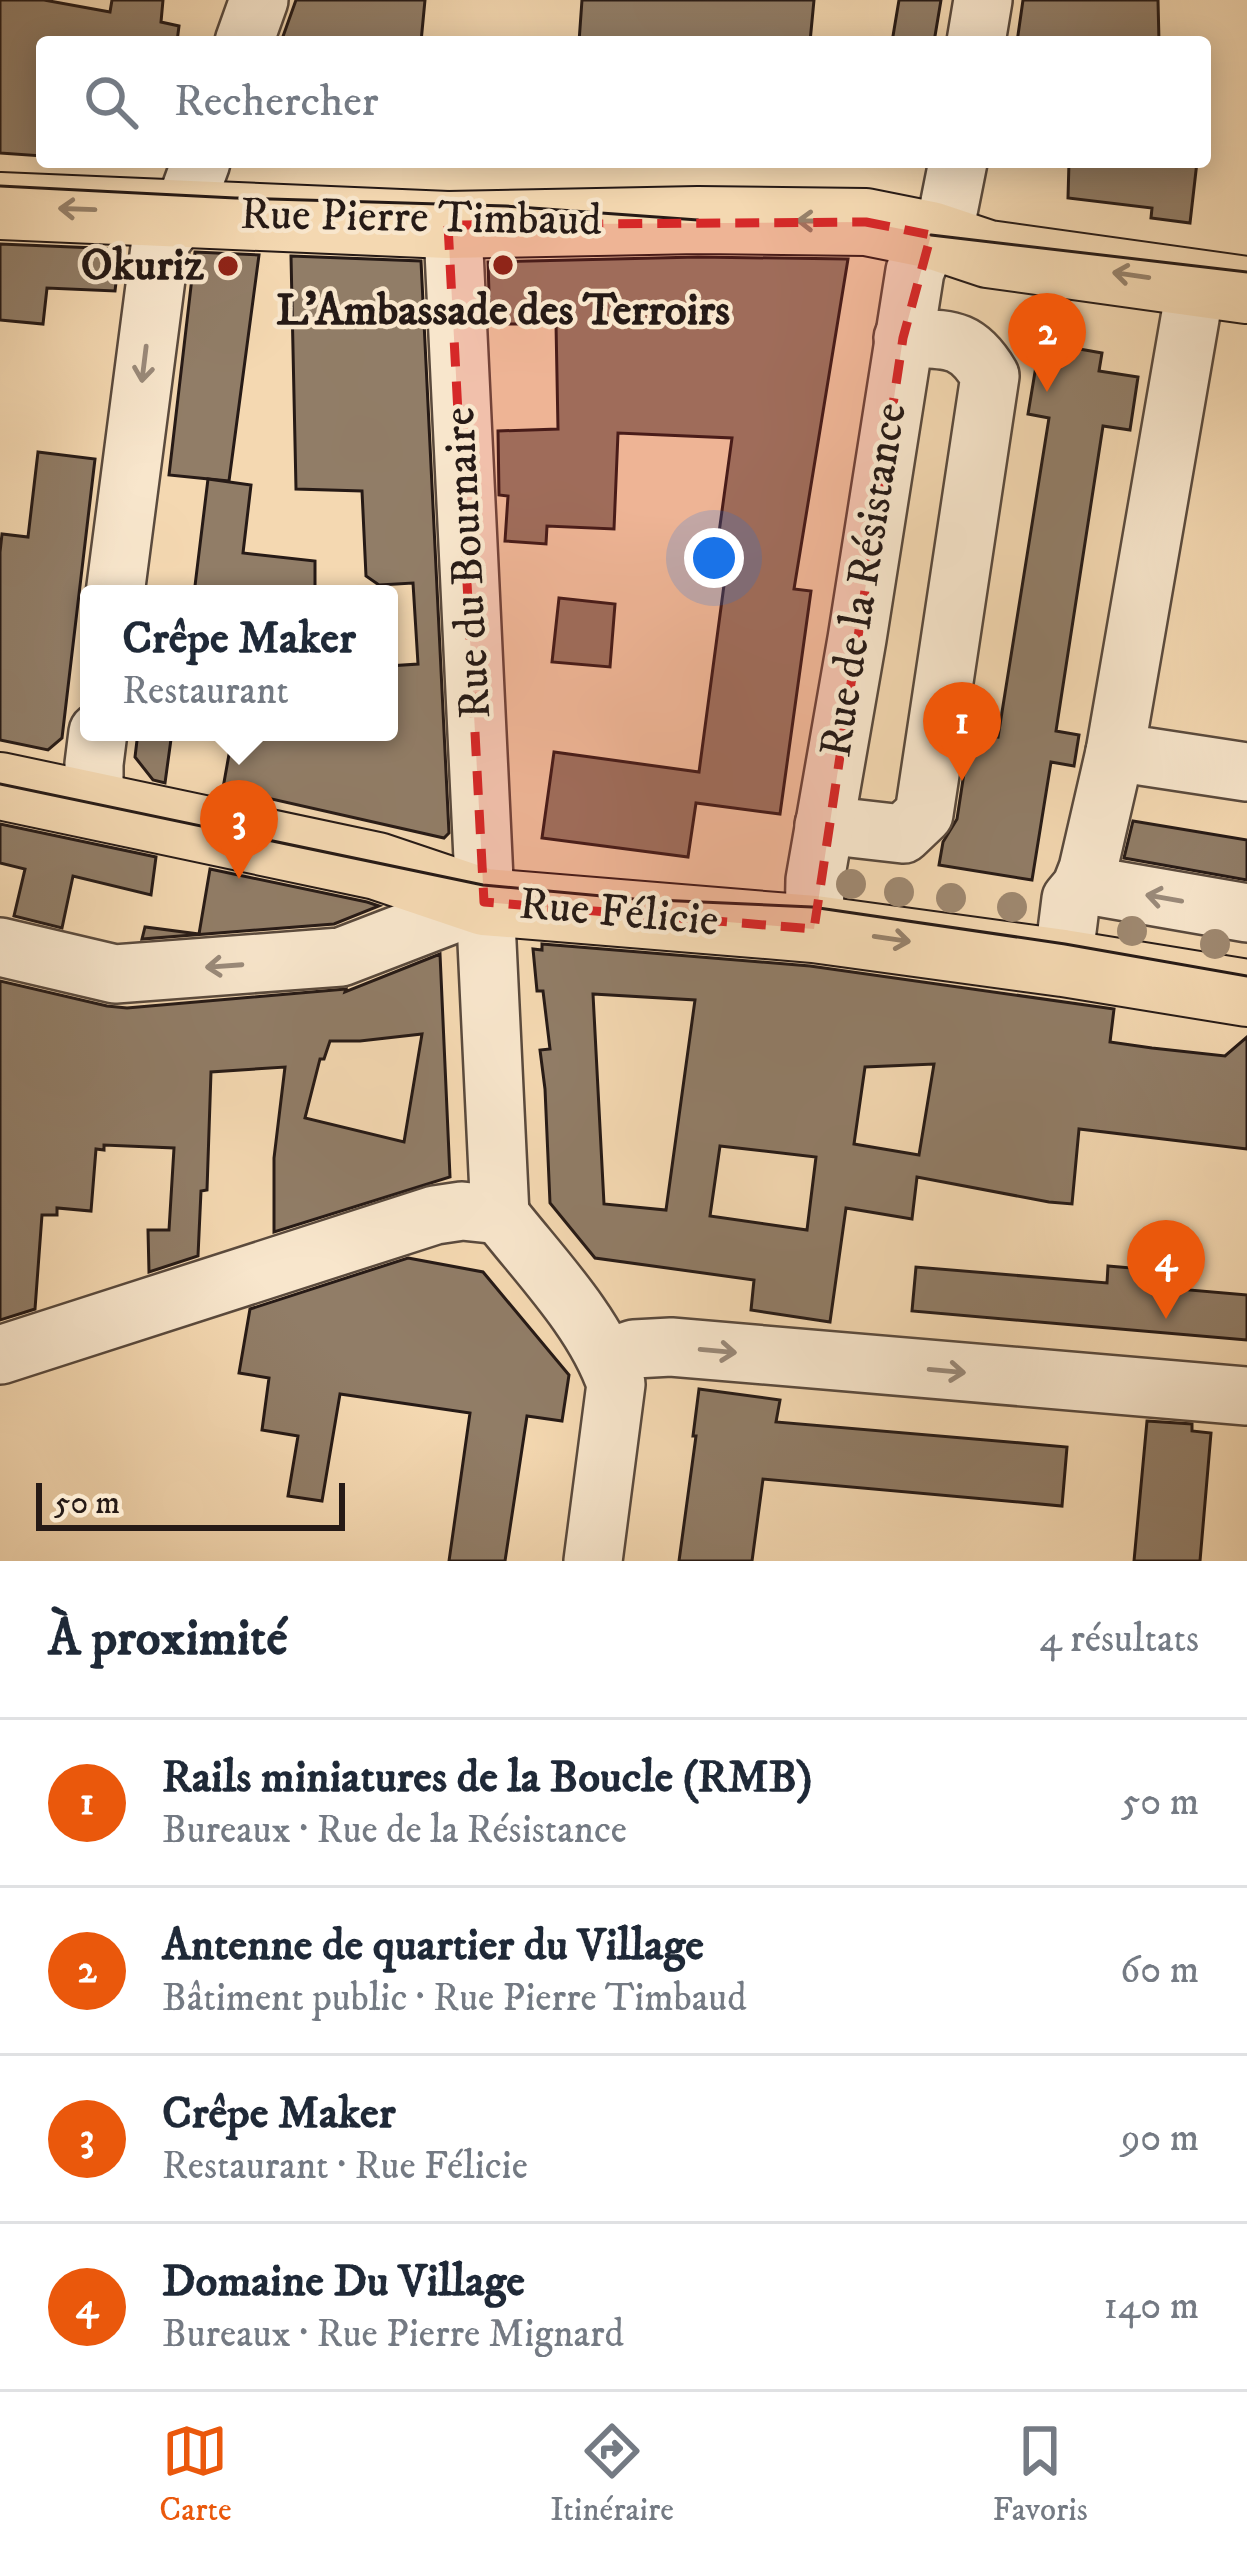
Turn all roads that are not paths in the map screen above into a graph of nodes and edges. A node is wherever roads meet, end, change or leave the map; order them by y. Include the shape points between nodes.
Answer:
1 (259, 0) edge
2 (982, 0) edge
3 (246, 36) edge
4 (977, 36) edge
5 (957, 168) edge
6 (192, 188) edge
7 (0, 206) edge
8 (448, 225) junction
9 (931, 235) junction
10 (1221, 287) edge
11 (903, 338) junction
12 (117, 585) edge
13 (97, 741) edge
14 (1115, 752) junction
15 (1247, 772) edge
16 (0, 787) edge
17 (94, 808) junction
18 (824, 825) junction
19 (1081, 887) junction
20 (484, 902) junction
21 (1247, 913) edge
22 (814, 928) junction
23 (0, 946) edge
24 (1063, 963) junction
25 (1247, 993) edge
26 (500, 1215) junction
27 (0, 1354) edge
28 (608, 1358) junction
29 (1247, 1396) edge
30 (593, 1561) edge

1 - 3 street
2 - 4 street
5 - 9 street, Rue de la Résistance via 948,212
6 -> 7 main road, Rue Pierre Timbaud
6 - 8 main road, Rue Pierre Timbaud
6 -> 12 street via 161,240
9 -> 8 main road, Rue Pierre Timbaud via 866,222
8 - 20 street, Rue du Bournaire
10 -> 9 main road via 988,254
9 - 11 street, Rue de la Résistance
10 - 14 street
11 - 18 street, Rue de la Résistance
11 - 18 street via 949,340 976,352 990,376 924,814 903,833
13 - 17 street
14 - 15 street
14 - 19 street
16 - 17 main road, Rue Félicie
17 - 20 main road, Rue Félicie via 376,866
18 - 22 street, Rue de la Résistance
21 -> 19 street
19 - 24 street via 1071,899
20 - 22 main road, Rue Félicie
20 -> 23 street via 340,957 115,974
20 - 26 street, Rue du Bournaire
22 -> 24 main road, Rue Félicie
24 - 25 main road, Rue Félicie
26 - 27 street via 435,1215
26 - 28 street
28 -> 29 street via 671,1347
28 - 30 street via 616,1384

